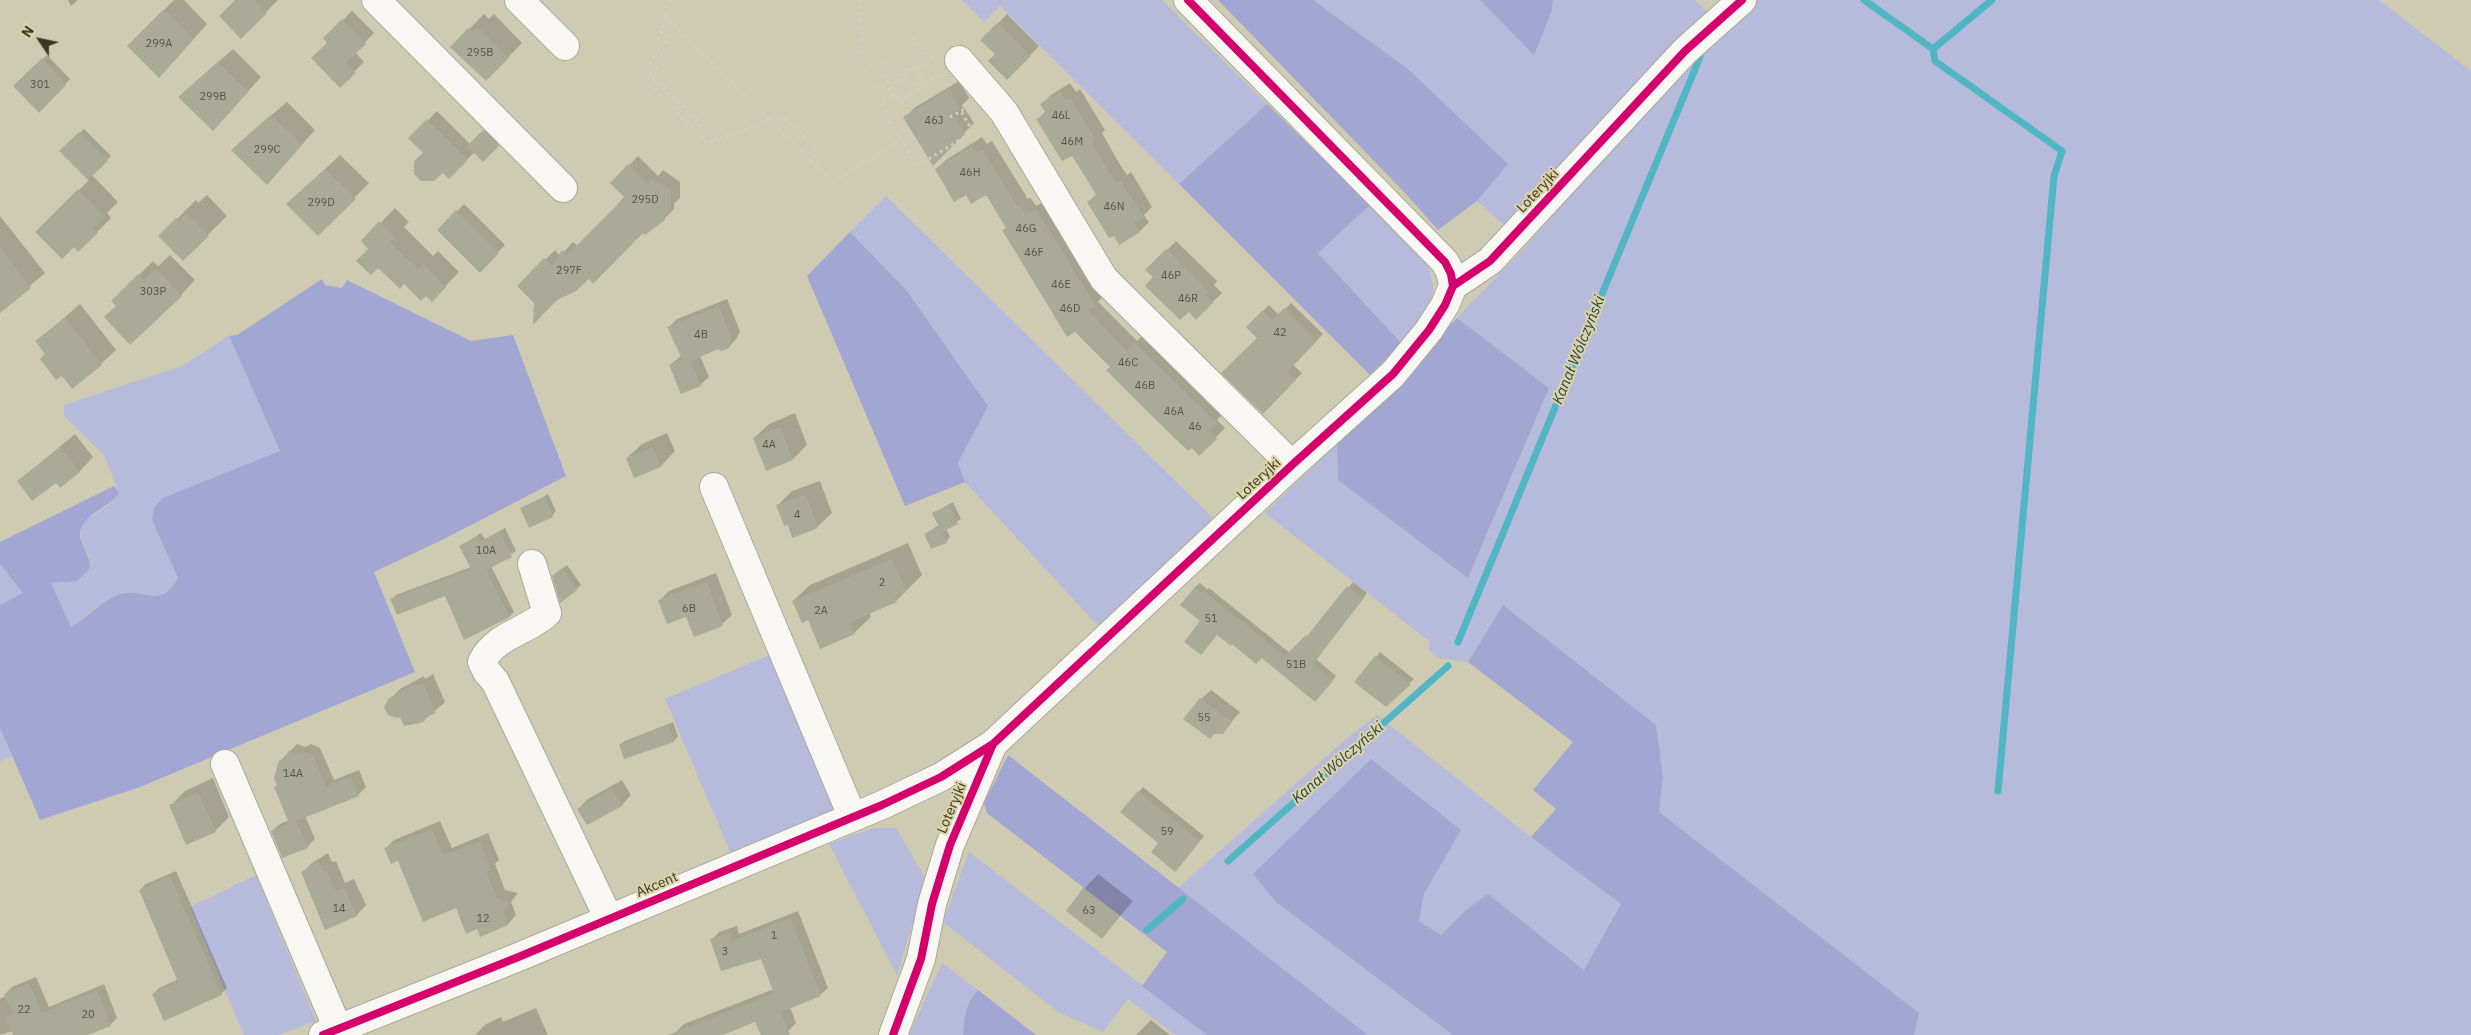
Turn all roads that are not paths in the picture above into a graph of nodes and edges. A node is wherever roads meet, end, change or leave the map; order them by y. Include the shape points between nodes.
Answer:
1 (376, 0) edge
2 (519, 0) edge
3 (1188, 0) edge
4 (1742, 0) edge
5 (565, 46) dead end
6 (951, 67) road end
7 (563, 188) dead end
8 (1453, 286) junction
9 (1292, 465) junction
10 (714, 487) dead end
11 (532, 564) dead end
12 (994, 744) junction
13 (225, 764) dead end
14 (852, 816) junction
15 (609, 919) junction
16 (330, 1032) edge
17 (894, 1035) edge

1 - 7 street
2 - 5 street
3 - 8 street via 1445,262
4 - 8 street, Loteryjki via 1685,51 1490,261
6 - 9 street via 1004,112 1104,279
8 - 9 street, Loteryjki via 1429,330 1393,374
9 - 12 street, Loteryjki
10 - 14 street
11 - 15 street via 547,613 498,641 482,662 495,681
12 - 14 street, Akcent via 941,777
12 - 17 street, Loteryjki via 950,845 932,904 921,959
13 - 16 street
14 - 15 street, Akcent
15 - 16 street, Akcent

